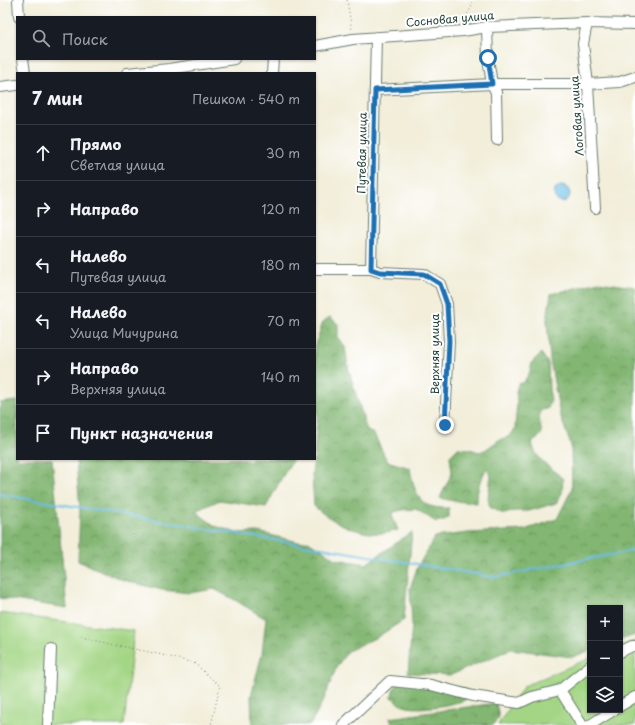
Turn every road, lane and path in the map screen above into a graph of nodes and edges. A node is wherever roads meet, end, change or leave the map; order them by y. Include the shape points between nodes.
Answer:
1 (18, 0) edge
2 (347, 0) edge
3 (472, 0) edge
4 (19, 16) edge
5 (587, 23) junction
6 (635, 24) edge
7 (487, 27) junction
8 (463, 31) junction
9 (376, 37) junction
10 (353, 39) junction
11 (316, 46) edge
12 (23, 60) edge
13 (229, 60) edge
14 (273, 60) edge
15 (169, 71) edge
16 (25, 72) edge
17 (148, 72) edge
18 (272, 72) edge
19 (635, 77) edge
20 (492, 84) junction
21 (588, 84) junction
22 (16, 85) edge
23 (0, 87) edge
24 (375, 90) junction
25 (497, 140) dead end
26 (595, 208) dead end
27 (316, 269) edge
28 (371, 269) junction
29 (445, 425) dead end
30 (81, 637) dead end
31 (635, 646) edge
32 (51, 649) dead end
33 (623, 650) edge
34 (587, 668) edge
35 (560, 690) junction
36 (635, 697) edge
37 (623, 704) edge
38 (609, 713) edge
39 (48, 725) edge
40 (211, 725) edge
41 (343, 725) edge
42 (582, 725) edge
43 (590, 725) edge

1 - 4 street
2 - 10 path
3 - 8 path
5 - 6 street, Сосновая улица
5 - 7 street, Сосновая улица
5 - 21 street, Логовая улица via 584,44
7 - 8 street, Сосновая улица
7 - 20 street
8 - 9 street, Сосновая улица
9 - 10 street, Сосновая улица
9 - 24 street, Путевая улица
10 - 11 street, Сосновая улица
12 - 16 street
13 - 15 street
14 - 18 street
15 - 17 street
19 - 21 street via 620,82
20 - 21 street
20 - 24 street
20 - 25 street via 496,92
21 - 26 street, Логовая улица
22 - 23 street
24 - 28 street, Путевая улица
27 - 28 street
28 - 29 street, Верхняя улица via 380,272 424,274 440,284 447,304 449,341
30 - 40 path via 194,663 220,686
31 - 33 street
32 - 39 street
34 - 35 street
35 - 41 street via 532,697 519,704 431,685 390,681
35 - 42 street
36 - 37 street
38 - 43 street

